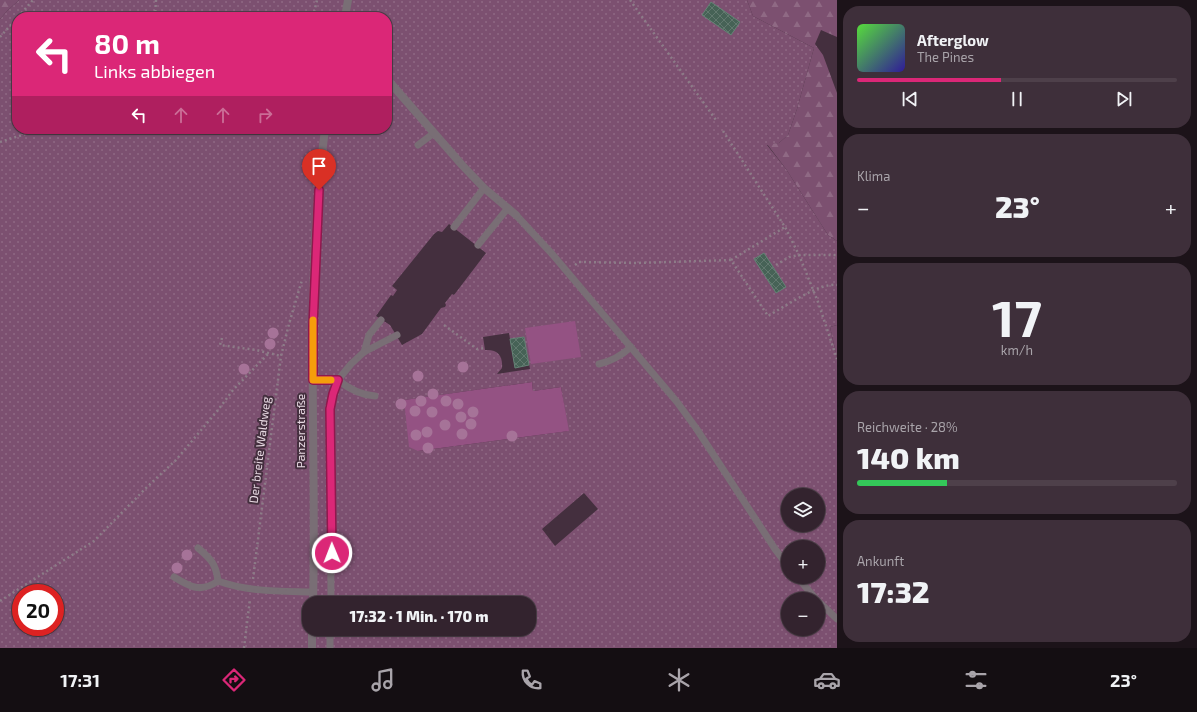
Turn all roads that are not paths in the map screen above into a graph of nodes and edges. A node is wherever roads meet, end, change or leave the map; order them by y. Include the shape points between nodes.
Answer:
1 (348, 0) edge
2 (346, 12) edge
3 (392, 85) edge
4 (434, 133) junction
5 (324, 134) edge
6 (418, 145) dead end
7 (484, 188) junction
8 (508, 208) junction
9 (516, 215) joint
10 (454, 227) dead end
11 (478, 245) dead end
12 (381, 320) dead end
13 (396, 335) dead end
14 (631, 347) junction
15 (364, 352) junction
16 (599, 364) dead end
17 (313, 380) junction
18 (338, 380) junction
19 (375, 396) dead end
20 (198, 548) dead end
21 (781, 557) edge
22 (174, 577) dead end
23 (218, 581) junction
24 (803, 584) edge
25 (313, 592) junction
26 (810, 592) edge
27 (313, 596) edge
28 (331, 596) edge
29 (825, 608) edge
30 (837, 620) edge
31 (312, 636) edge
32 (330, 636) edge
33 (312, 648) edge
34 (330, 648) edge

1 - 2 street
3 - 4 street
4 - 6 lane
4 - 7 street
5 - 17 street, Panzerstraße via 315,260
7 - 8 street
7 - 10 lane
8 - 9 street
8 - 11 lane
9 - 14 lane
12 - 15 lane via 369,335
13 - 15 lane
14 - 16 lane via 611,361
14 - 21 lane via 696,428
15 - 18 lane via 350,364
17 - 18 lane
17 - 25 street, Panzerstraße
18 - 19 lane via 365,395
18 - 28 lane via 330,409
20 - 23 lane via 210,558
22 - 23 lane via 188,586 199,588 211,586
23 - 25 lane via 232,587 252,590
24 - 26 lane
25 - 27 street, Panzerstraße
29 - 30 lane
31 - 33 street
32 - 34 lane

